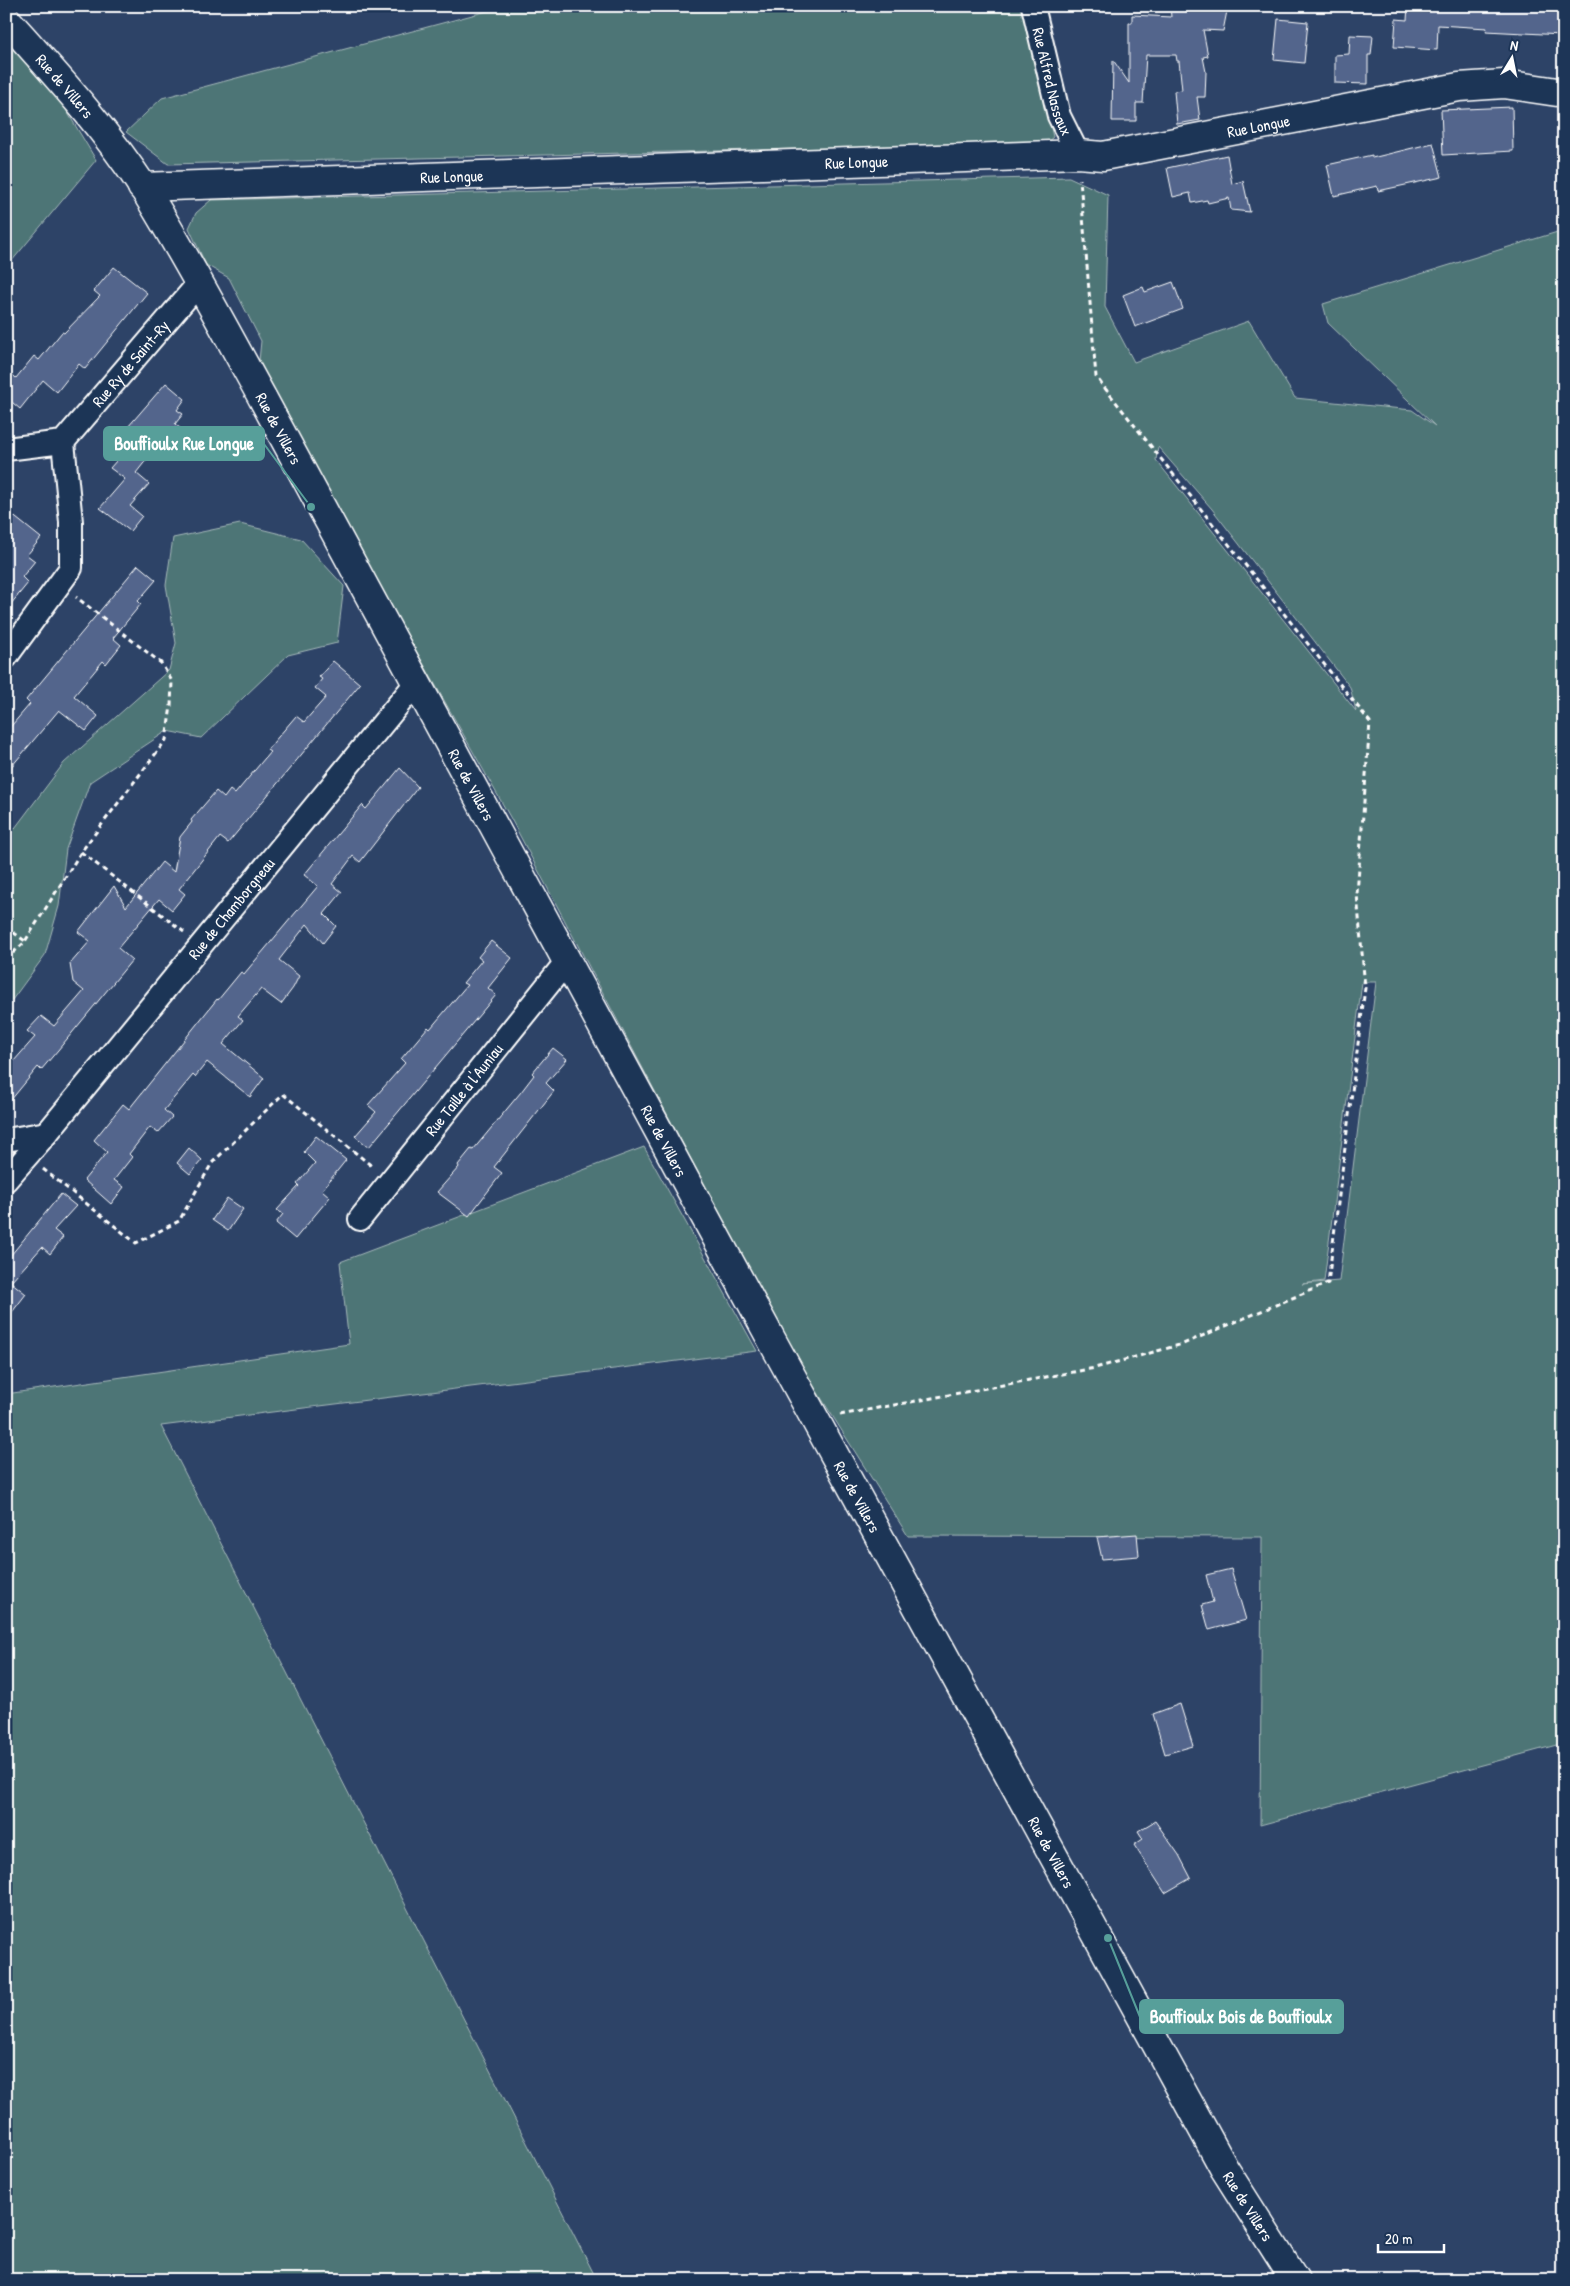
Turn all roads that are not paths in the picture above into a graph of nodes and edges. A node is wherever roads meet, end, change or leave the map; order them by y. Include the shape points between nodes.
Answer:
1 (1034, 6) edge
2 (6, 19) edge
3 (1564, 93) edge
4 (1078, 154) junction
5 (142, 186) junction
6 (198, 283) junction
7 (63, 442) junction
8 (6, 449) edge
9 (6, 657) edge
10 (416, 683) junction
11 (567, 961) junction
12 (47, 1133) junction
13 (6, 1140) edge
14 (6, 1180) edge
15 (360, 1219) dead end
16 (1295, 2280) edge

1 - 4 street, Rue Alfred Nassaux via 1059,116
2 - 5 street, Rue de Villers via 86,110
3 - 4 street, Rue Longue via 1504,84 1459,86 1103,156
4 - 5 street, Rue Longue
5 - 6 street, Rue de Villers
6 - 7 street, Rue Ry de Saint-Ry
6 - 10 street, Rue de Villers
7 - 8 street
7 - 9 street via 71,522 71,568
10 - 11 street, Rue de Villers
10 - 12 street, Rue de Chamborgneau
11 - 15 street, Rue Taille à l'Auniau
11 - 16 street, Rue de Villers via 1224,2168
12 - 13 street
12 - 14 street, Rue de Chamborgneau

